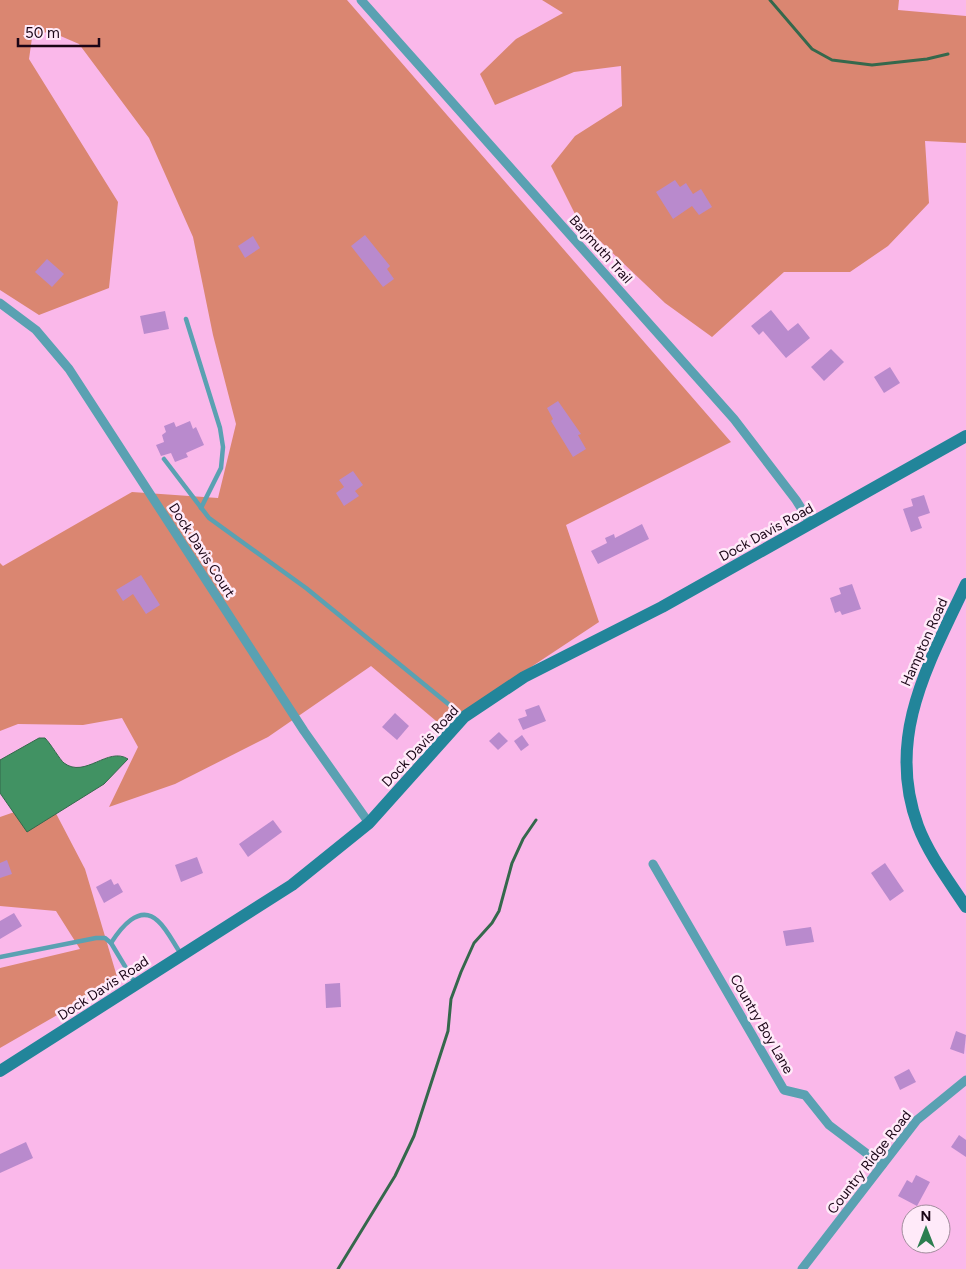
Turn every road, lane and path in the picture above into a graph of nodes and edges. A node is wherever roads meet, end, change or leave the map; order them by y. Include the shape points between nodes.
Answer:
1 (361, 0) edge
2 (0, 303) edge
3 (186, 320) dead end
4 (966, 436) edge
5 (164, 459) dead end
6 (201, 508) junction
7 (812, 524) junction
8 (966, 584) edge
9 (464, 717) junction
10 (369, 823) junction
11 (653, 864) dead end
12 (966, 908) edge
13 (111, 943) junction
14 (182, 955) junction
15 (0, 957) edge
16 (136, 984) junction
17 (0, 1071) edge
18 (966, 1080) edge
19 (882, 1165) junction
20 (802, 1269) edge

1 - 7 street, Barjmuth Trail via 734,420
2 - 10 street, Dock Davis Court via 36,330 69,370 304,731
3 - 6 lane via 223,447 221,468
4 - 7 street, Dock Davis Road
5 - 6 lane
6 - 9 lane via 209,518 306,588
7 - 9 street, Dock Davis Road via 662,608 524,677
8 - 12 street, Hampton Road via 926,668 907,733 905,760 908,793 918,826
9 - 10 street, Dock Davis Road
10 - 14 street, Dock Davis Road via 292,885
11 - 19 street, Country Boy Lane via 784,1090 805,1095 829,1125
13 - 14 lane via 127,921 140,916 151,917 158,921
13 - 15 lane via 105,938 96,938
13 - 16 lane
14 - 16 street, Dock Davis Road
16 - 17 street, Dock Davis Road
18 - 19 street, Country Ridge Road via 917,1120
19 - 20 street, Country Ridge Road

